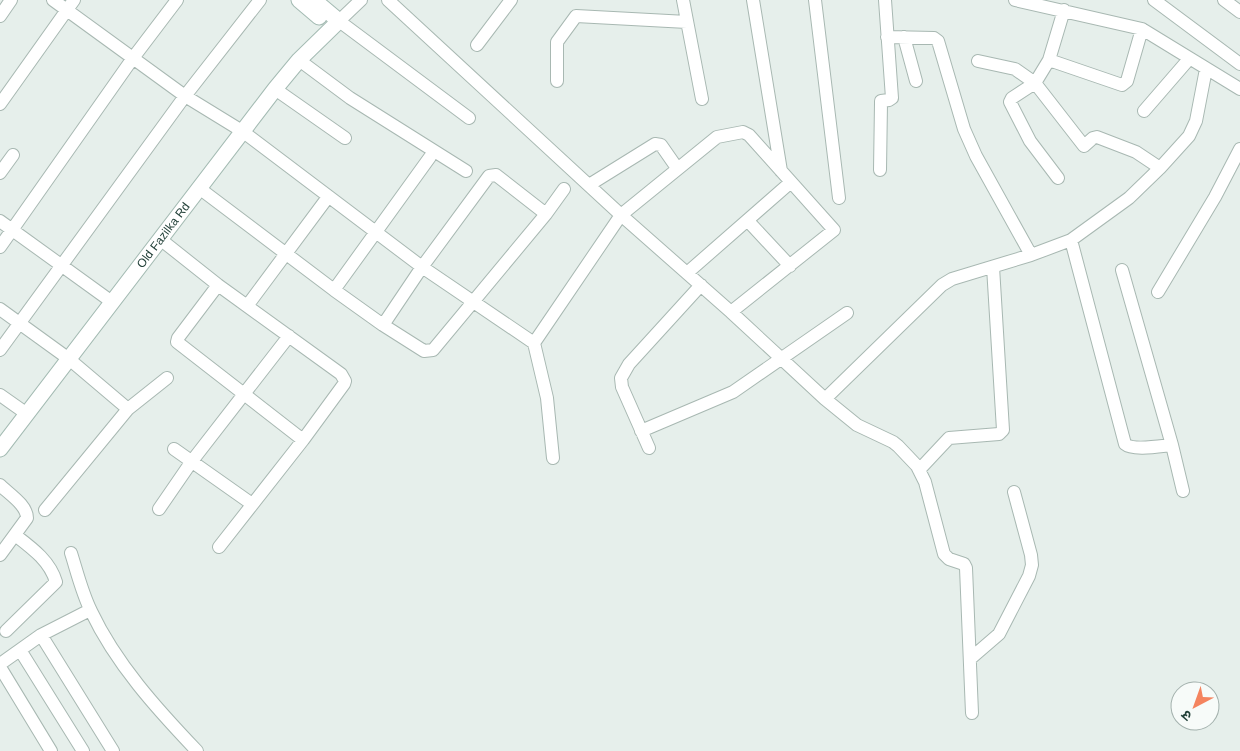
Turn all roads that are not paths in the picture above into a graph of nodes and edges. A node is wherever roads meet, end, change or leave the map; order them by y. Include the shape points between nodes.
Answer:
1 (11, 0) edge
2 (53, 0) edge
3 (177, 0) edge
4 (260, 0) edge
5 (299, 0) edge
6 (314, 0) edge
7 (362, 0) edge
8 (388, 0) edge
9 (511, 0) edge
10 (683, 0) edge
11 (753, 0) edge
12 (815, 0) edge
13 (885, 0) edge
14 (1015, 0) edge
15 (1154, 0) edge
16 (1224, 0) edge
17 (70, 5) edge
18 (1064, 10) junction
19 (1240, 12) edge
20 (0, 16) edge
21 (687, 22) junction
22 (336, 24) junction
23 (1142, 30) junction
24 (887, 36) junction
25 (904, 37) junction
26 (477, 45) dead end
27 (133, 58) junction
28 (1189, 59) junction
29 (299, 60) junction
30 (1048, 60) junction
31 (978, 61) dead end
32 (1240, 64) edge
33 (1206, 69) junction
34 (557, 81) dead end
35 (916, 81) dead end
36 (1035, 83) junction
37 (275, 89) junction
38 (1240, 89) edge
39 (185, 96) junction
40 (702, 99) dead end
41 (0, 104) edge
42 (1144, 111) dead end
43 (469, 118) dead end
44 (242, 131) junction
45 (345, 138) dead end
46 (1240, 149) edge
47 (13, 155) dead end
48 (430, 157) dead end
49 (677, 168) junction
50 (1160, 168) junction
51 (880, 170) dead end
52 (466, 171) dead end
53 (781, 171) junction
54 (0, 173) edge
55 (1058, 178) dead end
56 (791, 182) junction
57 (589, 184) junction
58 (199, 188) junction
59 (564, 189) dead end
60 (328, 197) junction
61 (839, 198) dead end
62 (546, 214) junction
63 (621, 215) junction
64 (0, 221) edge
65 (748, 221) junction
66 (12, 230) junction
67 (376, 233) junction
68 (160, 239) junction
69 (1071, 240) junction
70 (0, 247) edge
71 (285, 253) junction
72 (1031, 256) junction
73 (62, 266) junction
74 (790, 266) junction
75 (992, 267) junction
76 (422, 268) junction
77 (1122, 270) dead end
78 (688, 273) junction
79 (218, 285) junction
80 (701, 285) junction
81 (334, 290) junction
82 (1158, 292) dead end
83 (473, 301) junction
84 (112, 302) junction
85 (247, 306) junction
86 (0, 309) edge
87 (731, 312) junction
88 (847, 313) dead end
89 (20, 324) junction
90 (383, 325) junction
91 (289, 336) junction
92 (534, 343) junction
93 (0, 350) edge
94 (780, 358) junction
95 (69, 359) junction
96 (167, 378) dead end
97 (244, 393) junction
98 (0, 395) edge
99 (825, 399) junction
100 (128, 409) junction
101 (27, 414) junction
102 (641, 431) junction
103 (303, 440) junction
104 (1172, 445) junction
105 (648, 448) dead end
106 (0, 449) edge
107 (174, 449) dead end
108 (553, 458) dead end
109 (192, 461) junction
110 (919, 470) junction
111 (0, 485) edge
112 (1183, 491) dead end
113 (1014, 492) dead end
114 (252, 504) junction
115 (159, 509) dead end
116 (45, 510) dead end
117 (15, 536) junction
118 (219, 547) dead end
119 (71, 553) dead end
120 (0, 554) edge
121 (90, 610) junction
122 (6, 631) dead end
123 (41, 635) junction
124 (20, 650) junction
125 (970, 659) junction
126 (0, 666) edge
127 (972, 713) dead end
128 (51, 751) edge
129 (83, 751) edge
130 (113, 751) edge
131 (197, 751) edge

1 - 20 street
2 - 17 street
3 - 27 street
4 - 39 street
5 - 22 main road
6 - 22 main road
7 - 22 street
8 - 57 street
9 - 26 street
10 - 21 street
11 - 53 street
12 - 61 street
13 - 24 street
14 - 18 street
15 - 32 street
16 - 19 street
17 - 27 street
17 - 41 street
18 - 23 street
18 - 30 street
21 - 34 street via 576,16 557,42
21 - 40 street
22 - 29 main road, Old Fazilka Rd
22 - 43 street
23 - 28 street
23 - 30 street via 1127,81 1122,85
24 - 25 street
24 - 51 street via 892,98 881,101
25 - 35 street
25 - 72 street via 934,38 938,41 964,129
27 - 39 street
27 - 66 street
28 - 33 street
28 - 42 street
29 - 37 main road, Old Fazilka Rd
29 - 52 street via 350,98
30 - 36 street
31 - 36 street via 1016,69
33 - 38 street
33 - 50 street via 1193,129
36 - 50 street via 1084,146 1097,137 1136,152
36 - 55 street via 1010,102 1030,141
37 - 44 main road, Old Fazilka Rd
37 - 45 street
39 - 44 street
39 - 73 street
44 - 58 main road, Old Fazilka Rd
44 - 60 street
46 - 82 street
47 - 54 street
48 - 67 street
49 - 53 street via 717,137 743,132
49 - 57 street via 660,145 655,144
49 - 63 street
50 - 69 street via 1129,198
53 - 56 street
56 - 65 street
56 - 74 street via 834,230
57 - 63 street
58 - 68 main road, Old Fazilka Rd
58 - 71 street
59 - 62 street
60 - 67 street
60 - 71 street
62 - 76 street via 496,176 489,176
62 - 83 street
63 - 78 street
63 - 92 street
64 - 66 street
65 - 74 street
65 - 78 street
66 - 70 street
66 - 73 street
67 - 76 street
67 - 81 street
68 - 79 street
68 - 84 main road, Old Fazilka Rd
69 - 72 street
69 - 104 street via 1125,444 1136,448
71 - 81 street
71 - 85 street
72 - 75 street
73 - 84 street
73 - 89 street
74 - 87 street
75 - 99 street via 942,285
75 - 110 street via 1003,430 999,434 950,438
76 - 83 street
76 - 90 street
77 - 104 street
78 - 80 street
79 - 85 street
79 - 97 street via 178,342
80 - 87 street
80 - 102 street via 621,378
81 - 90 street
83 - 90 street via 429,352
83 - 92 street
84 - 95 main road, Old Fazilka Rd
85 - 91 street
86 - 89 street
87 - 94 street
88 - 94 street
89 - 93 street
89 - 95 street
91 - 97 street
91 - 103 street via 342,374 345,381
92 - 108 street via 546,398
94 - 99 street
94 - 102 street via 722,398
95 - 100 street
95 - 101 main road, Old Fazilka Rd
96 - 100 street
97 - 103 street
97 - 109 street
98 - 101 street
99 - 110 street via 857,424 892,442
100 - 116 street
101 - 106 main road, Old Fazilka Rd
102 - 105 street
103 - 114 street
104 - 112 street
107 - 109 street
109 - 114 street
109 - 115 street
110 - 125 street via 944,554 966,568
111 - 117 street via 24,507 28,515
113 - 125 street via 1032,565 1000,634
114 - 118 street
117 - 120 street
117 - 122 street via 44,560 56,582
119 - 121 street
121 - 123 street
121 - 131 street via 152,703
123 - 124 street
123 - 130 street
124 - 126 street
124 - 129 street
125 - 127 street
126 - 128 street

